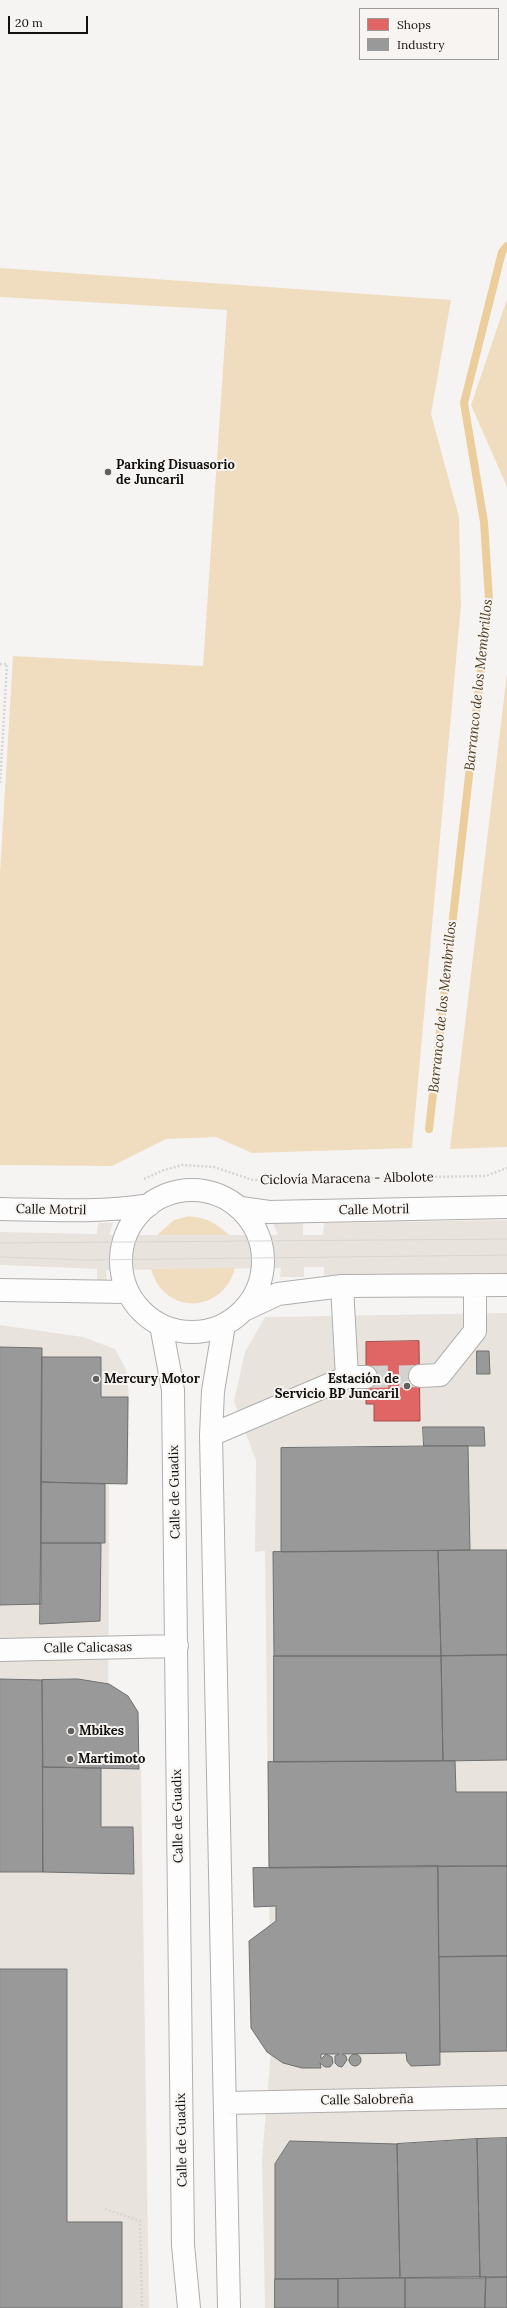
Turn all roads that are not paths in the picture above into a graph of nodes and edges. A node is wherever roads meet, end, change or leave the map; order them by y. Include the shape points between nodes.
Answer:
1 (149, 1205) junction
2 (507, 1207) edge
3 (241, 1208) junction
4 (0, 1209) edge
5 (475, 1285) junction
6 (507, 1285) edge
7 (342, 1286) junction
8 (0, 1290) edge
9 (128, 1292) junction
10 (246, 1309) junction
11 (161, 1325) junction
12 (224, 1325) junction
13 (420, 1376) tunnel mouth
14 (211, 1435) junction
15 (177, 1646) junction
16 (0, 1650) edge
17 (507, 2097) edge
18 (226, 2103) junction
19 (189, 2308) edge
20 (229, 2308) edge

1 - 3 street via 169,1193 197,1190 217,1194
1 - 4 street, Calle Motril via 86,1211
1 - 9 street via 130,1226 122,1249 121,1268
2 - 3 street, Calle Motril via 269,1212
3 - 10 street via 255,1226 263,1250 260,1285
5 - 6 street
5 - 7 street
5 - 13 street via 475,1331 440,1375
7 - 10 street via 278,1294
7 - 14 street via 356,1377
8 - 9 street
9 - 11 street via 143,1313
10 - 12 street
11 - 12 street via 178,1331 199,1332
11 - 15 street, Calle de Guadix via 173,1390
12 - 14 street via 213,1391
14 - 18 street
15 - 16 street, Calle Calicasas
15 - 19 street, Calle de Guadix via 183,2245
17 - 18 street, Calle Salobreña
18 - 20 street

